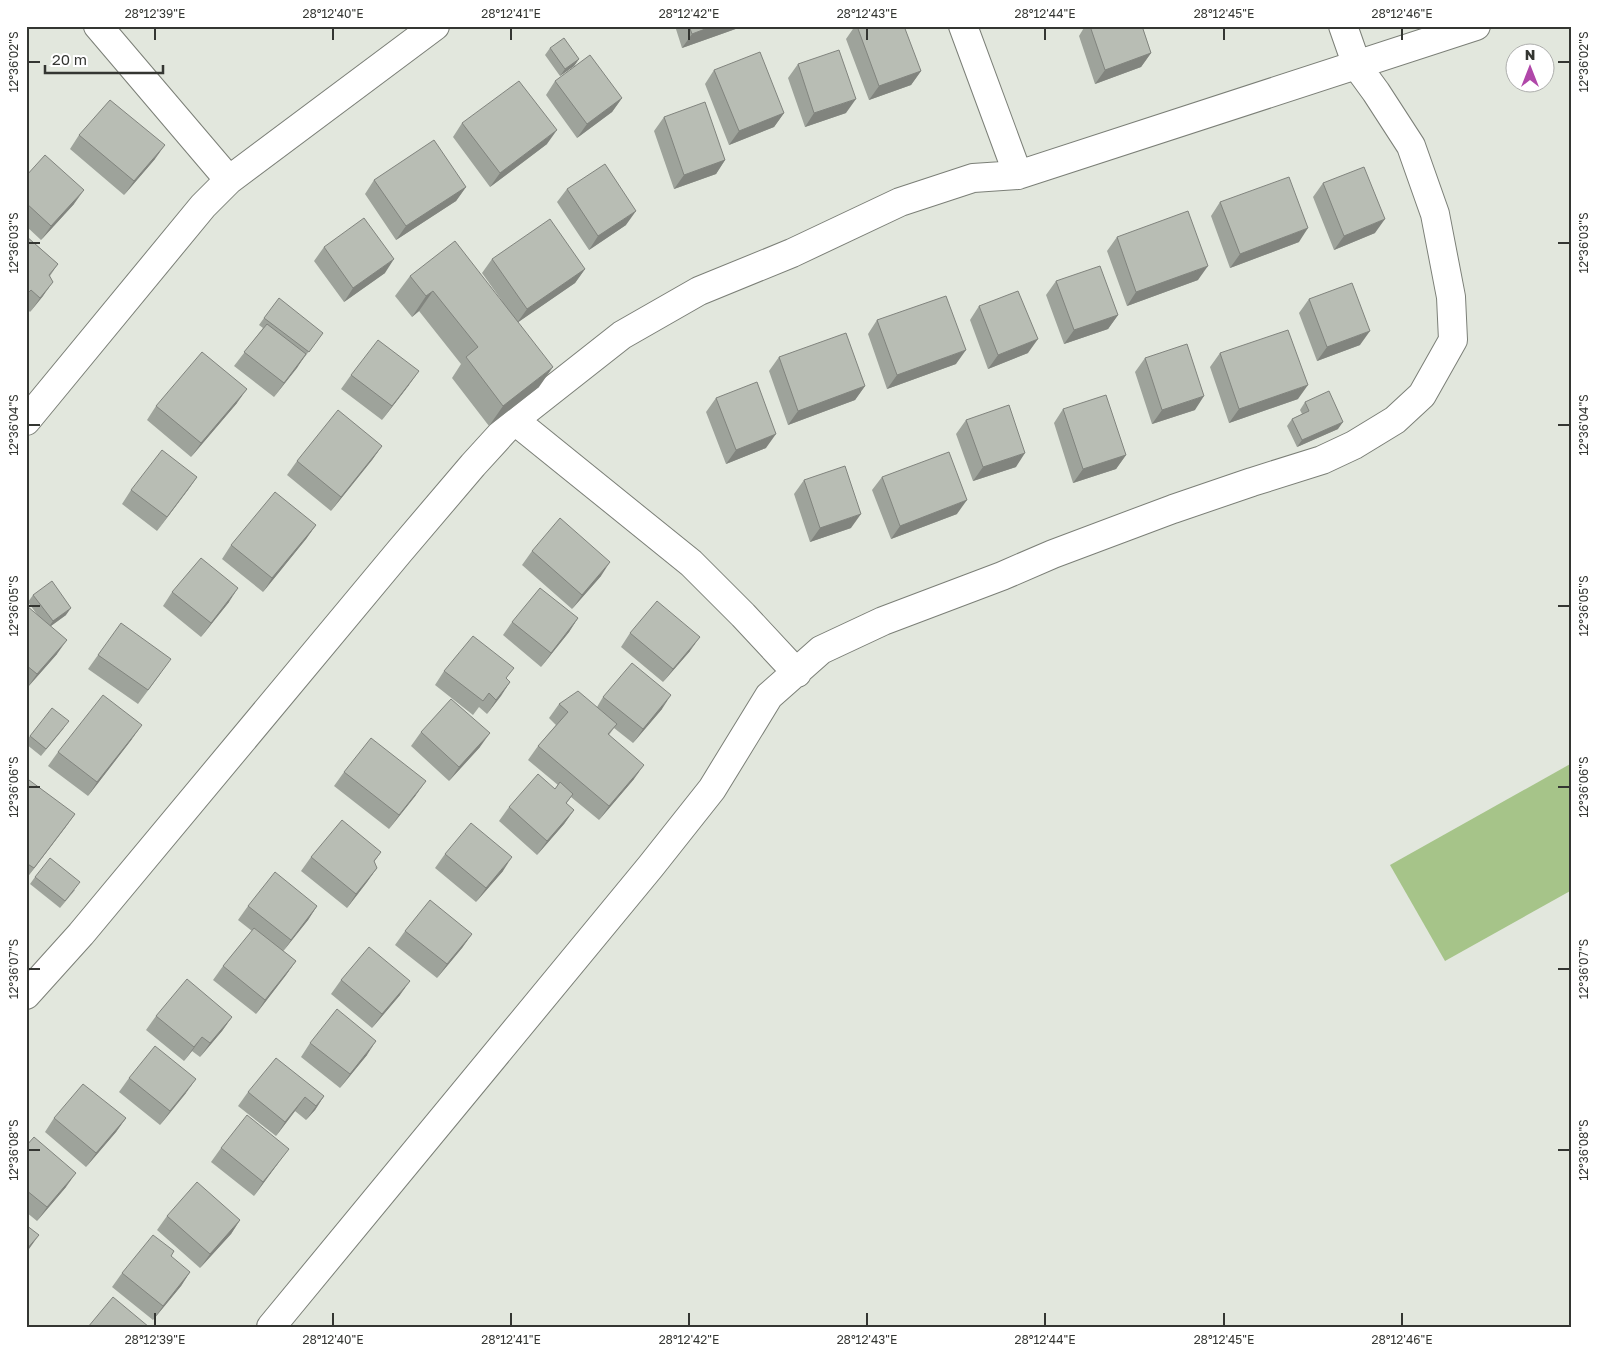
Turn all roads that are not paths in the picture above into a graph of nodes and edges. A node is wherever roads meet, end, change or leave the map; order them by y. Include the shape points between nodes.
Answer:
1 (98, 26) edge
2 (435, 26) edge
3 (963, 26) edge
4 (1343, 26) edge
5 (1476, 26) edge
6 (1357, 66) junction
7 (1018, 175) junction
8 (229, 180) junction
9 (514, 420) junction
10 (26, 422) edge
11 (797, 673) junction
12 (26, 995) edge
13 (271, 1327) edge

1 - 8 street
2 - 8 street
3 - 7 street
4 - 6 street
5 - 6 street
6 - 7 street
6 - 11 street via 1411,146 1435,214 1451,297 1453,340 1422,395 1395,420 1322,460 1174,509 883,621 821,650
7 - 9 street via 973,178 900,202 792,253 699,291 622,335
8 - 10 street via 203,206
9 - 11 street via 691,563
9 - 12 street
11 - 13 street via 769,696 712,789

